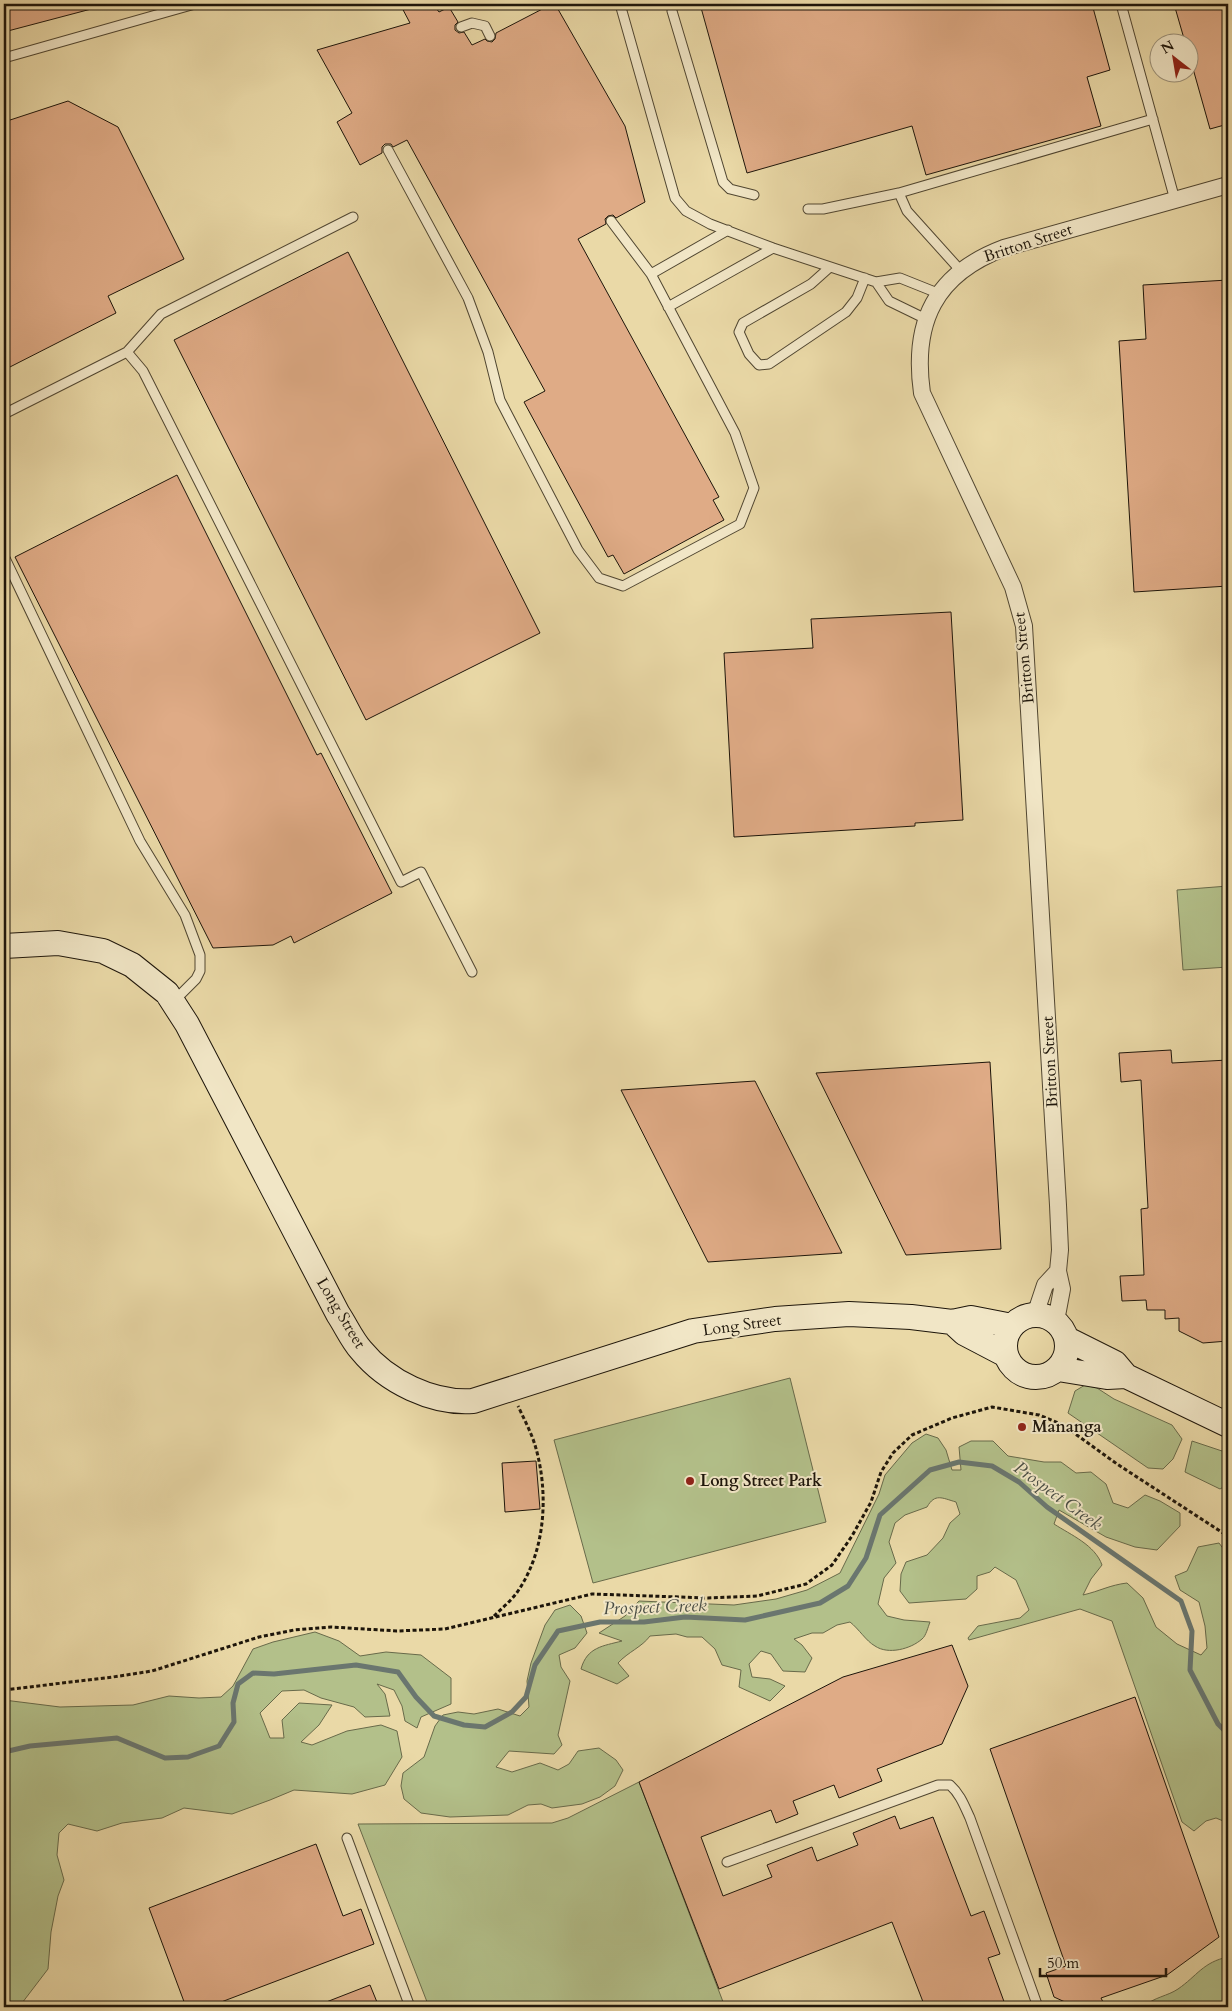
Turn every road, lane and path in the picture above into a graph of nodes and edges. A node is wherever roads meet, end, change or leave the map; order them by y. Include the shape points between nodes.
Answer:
1 (195, 4) edge
2 (620, 4) edge
3 (1121, 4) edge
4 (672, 10) dead end
5 (461, 27) dead end
6 (490, 36) dead end
7 (4, 58) edge
8 (1153, 119) junction
9 (388, 150) dead end
10 (1228, 185) edge
11 (899, 193) junction
12 (754, 195) dead end
13 (1176, 200) junction
14 (808, 209) dead end
15 (353, 217) dead end
16 (611, 221) dead end
17 (728, 230) junction
18 (773, 248) junction
19 (830, 267) junction
20 (961, 271) junction
21 (651, 274) junction
22 (865, 278) junction
23 (876, 282) junction
24 (940, 294) junction
25 (668, 307) junction
26 (926, 319) junction
27 (127, 352) junction
28 (4, 414) edge
29 (4, 556) edge
30 (4, 946) edge
31 (472, 972) dead end
32 (172, 1003) junction
33 (952, 1322) junction
34 (1053, 1325) junction
35 (1012, 1326) junction
36 (1006, 1354) junction
37 (1058, 1369) junction
38 (1126, 1376) junction
39 (511, 1390) junction
40 (1228, 1425) edge
41 (1228, 1538) edge
42 (494, 1616) junction
43 (4, 1690) edge
44 (347, 1838) dead end
45 (727, 1862) dead end
46 (410, 2007) edge
47 (1038, 2007) edge

1 - 7 lane
2 - 17 lane via 675,198 686,211
3 - 8 lane
4 - 12 lane via 724,182 730,190
5 - 6 lane via 472,23 485,26
8 - 11 lane
8 - 13 lane
9 - 25 lane via 468,298 488,352 500,400 578,550 598,578 623,586 740,524 754,488 735,432
10 - 13 street, Britton Street
11 - 14 lane via 823,209
11 - 20 lane via 907,211
13 - 20 street, Britton Street via 1004,248
15 - 27 lane via 161,314
16 - 21 lane
17 - 18 lane
17 - 21 lane
18 - 19 lane
18 - 25 lane
19 - 22 lane
19 - 22 lane via 811,284 743,323 739,332 749,354 759,365 769,364 846,312 857,298
20 - 24 street, Britton Street
21 - 25 lane
22 - 23 lane
23 - 24 lane via 900,278
23 - 26 lane via 889,301
24 - 26 street, Britton Street
26 - 34 street, Britton Street via 919,349 922,394 1010,580 1024,626 1060,1250 1058,1271 1045,1285
27 - 28 lane
27 - 31 lane via 143,371 401,882 421,872
29 - 32 lane via 140,841 186,915 200,955 200,971
30 - 32 street, Long Street via 58,943 103,951 132,965 167,994
32 - 39 street, Long Street via 187,1024 338,1314 361,1350 386,1373 420,1392 456,1402 474,1401
33 - 35 street, Long Street via 971,1318
33 - 36 street via 964,1333
33 - 39 street, Long Street via 848,1314 775,1319 693,1331
34 - 35 street via 1026,1317
34 - 37 street via 1066,1355
34 - 38 street via 1115,1363
35 - 36 street via 1005,1345
36 - 37 street via 1010,1364 1028,1377 1039,1378
37 - 38 street via 1107,1377
38 - 40 street
39 - 42 path via 535,1445 544,1515 533,1562 518,1592
41 - 42 path via 1063,1425 1039,1415 992,1407 932,1426 912,1436 893,1453 852,1536 832,1565 806,1584 756,1596 708,1598 592,1594
42 - 43 path via 438,1629 397,1631 331,1627 294,1630 259,1637 152,1671
44 - 46 lane
45 - 47 lane via 938,1785 950,1785 970,1818

